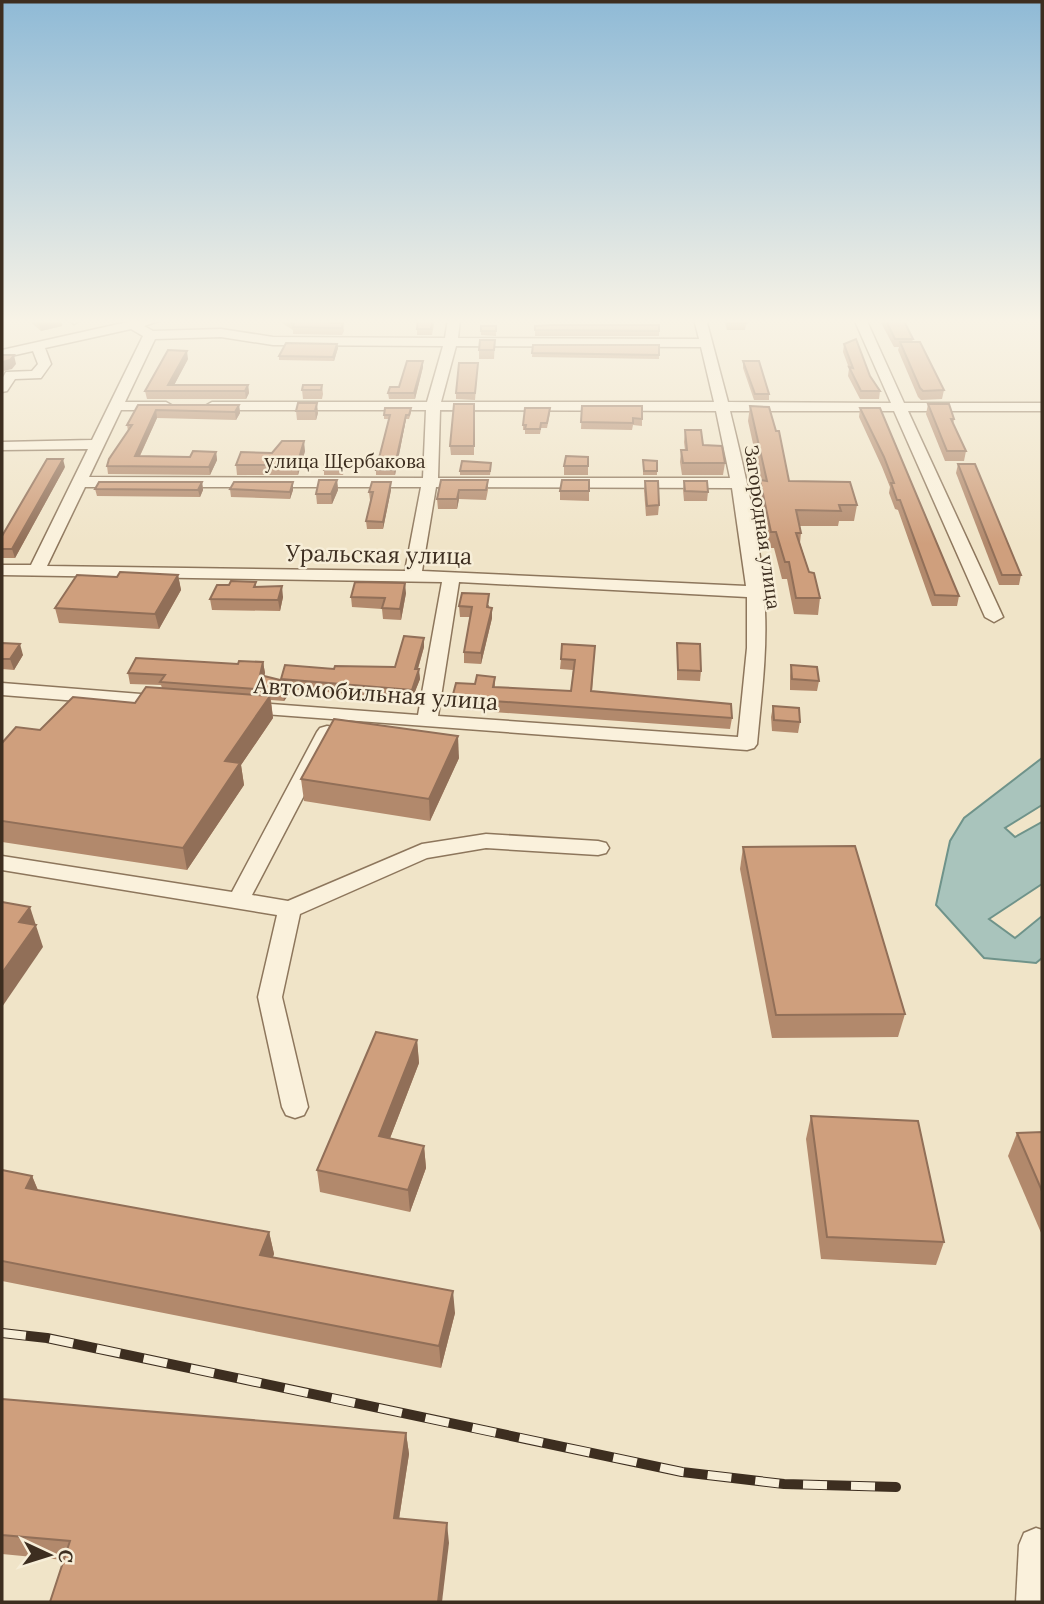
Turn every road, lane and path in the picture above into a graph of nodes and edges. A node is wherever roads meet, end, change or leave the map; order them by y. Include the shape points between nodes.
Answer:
1 (121, 394) edge
2 (437, 394) edge
3 (720, 394) edge
4 (894, 394) edge
5 (115, 406) junction
6 (433, 407) junction
7 (724, 407) junction
8 (900, 407) junction
9 (1042, 407) edge
10 (97, 444) junction
11 (2, 446) edge
12 (430, 480) junction
13 (79, 482) junction
14 (738, 483) junction
15 (2, 570) edge
16 (36, 572) junction
17 (413, 576) junction
18 (452, 577) junction
19 (755, 592) junction
20 (994, 617) dead end
21 (2, 689) edge
22 (180, 703) edge
23 (221, 706) edge
24 (426, 721) junction
25 (413, 739) edge
26 (747, 744) joint
27 (598, 848) dead end
28 (2, 863) edge
29 (238, 901) junction
30 (290, 909) junction
31 (295, 1107) dead end
32 (1036, 1545) dead end
33 (1034, 1602) edge

1 - 5 street
2 - 6 street
3 - 7 street, Загородная улица
4 - 8 street
5 - 6 street
5 - 10 street
6 - 7 street
6 - 12 street
7 - 8 street
7 - 14 street, Загородная улица
8 - 9 street
8 - 20 street
10 - 11 street
10 - 13 street
12 - 13 street, улица Щербакова
12 - 14 street, улица Щербакова
12 - 17 street
13 - 16 street
14 - 19 street, Загородная улица
15 - 16 street, Уральская улица
16 - 17 street, Уральская улица
17 - 18 street, Уральская улица
18 - 19 street, Уральская улица
18 - 24 street
19 - 26 street, Загородная улица via 755,663
21 - 22 street
23 - 24 street, Автомобильная улица
24 - 26 street, Автомобильная улица
25 - 29 street via 327,732
27 - 30 street via 486,841 422,851
28 - 29 street
29 - 30 street
30 - 31 street via 270,997
32 - 33 street

